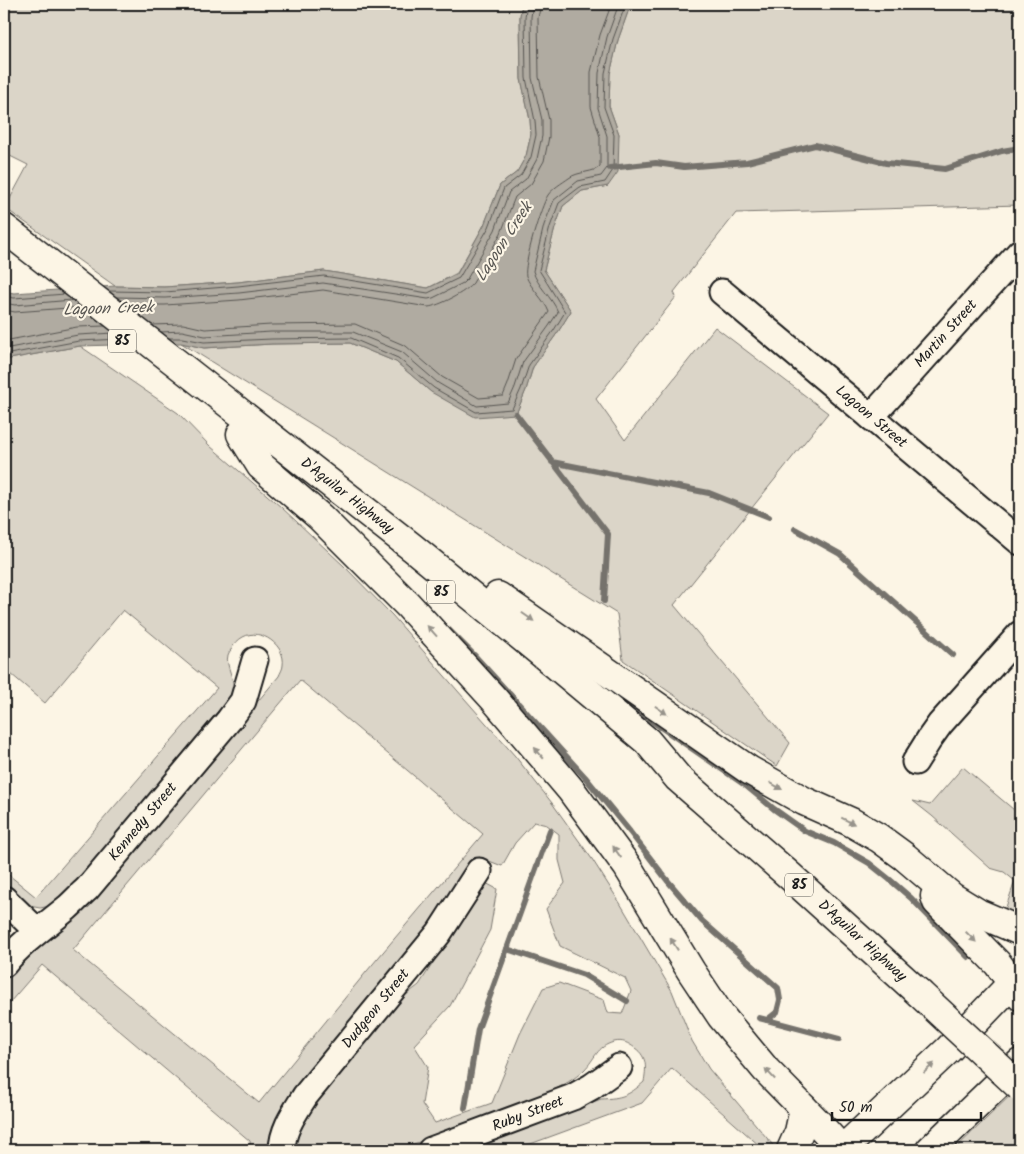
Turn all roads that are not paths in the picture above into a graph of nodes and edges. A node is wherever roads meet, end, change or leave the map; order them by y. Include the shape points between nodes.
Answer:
1 (4, 228) edge
2 (4, 248) edge
3 (1020, 252) edge
4 (722, 292) dead end
5 (871, 417) junction
6 (253, 433) junction
7 (1020, 542) edge
8 (412, 548) junction
9 (1020, 634) edge
10 (255, 660) dead end
11 (915, 762) dead end
12 (678, 778) junction
13 (479, 871) dead end
14 (929, 878) junction
15 (4, 899) edge
16 (37, 931) junction
17 (1020, 931) edge
18 (4, 964) edge
19 (1018, 985) edge
20 (1020, 1063) edge
21 (619, 1067) dead end
22 (1020, 1087) edge
23 (804, 1109) junction
24 (854, 1146) edge
25 (282, 1150) edge
26 (431, 1150) edge
27 (791, 1150) edge
28 (930, 1150) edge

1 - 6 main road, D'Aguilar Highway / 85
2 - 6 main road, D'Aguilar Highway / 85
3 - 5 street, Martin Street
4 - 5 street, Lagoon Street
5 - 7 street, Lagoon Street
6 - 8 main road, D'Aguilar Highway / 85
6 - 12 main road, D'Aguilar Highway / 85 via 383,546 542,673 637,755
23 -> 6 main road via 721,1016 627,866 571,790 408,605 320,516 261,466
8 - 12 main road, D'Aguilar Highway / 85 via 647,742
8 -> 14 main road via 445,560 749,770 879,838
9 - 11 street via 940,724
10 - 16 street, Kennedy Street via 243,701 229,720 87,889
12 - 22 main road, D'Aguilar Highway / 85, bridge
13 - 25 street, Dudgeon Street via 439,933 305,1096 287,1129
14 - 17 main road via 965,906
14 -> 19 main road via 937,902
15 - 16 street
16 - 18 street, Kennedy Street
24 -> 19 main road via 948,1050
20 - 28 main road
21 - 26 street, Ruby Street via 573,1097
23 - 24 main road via 826,1132
23 - 27 main road

